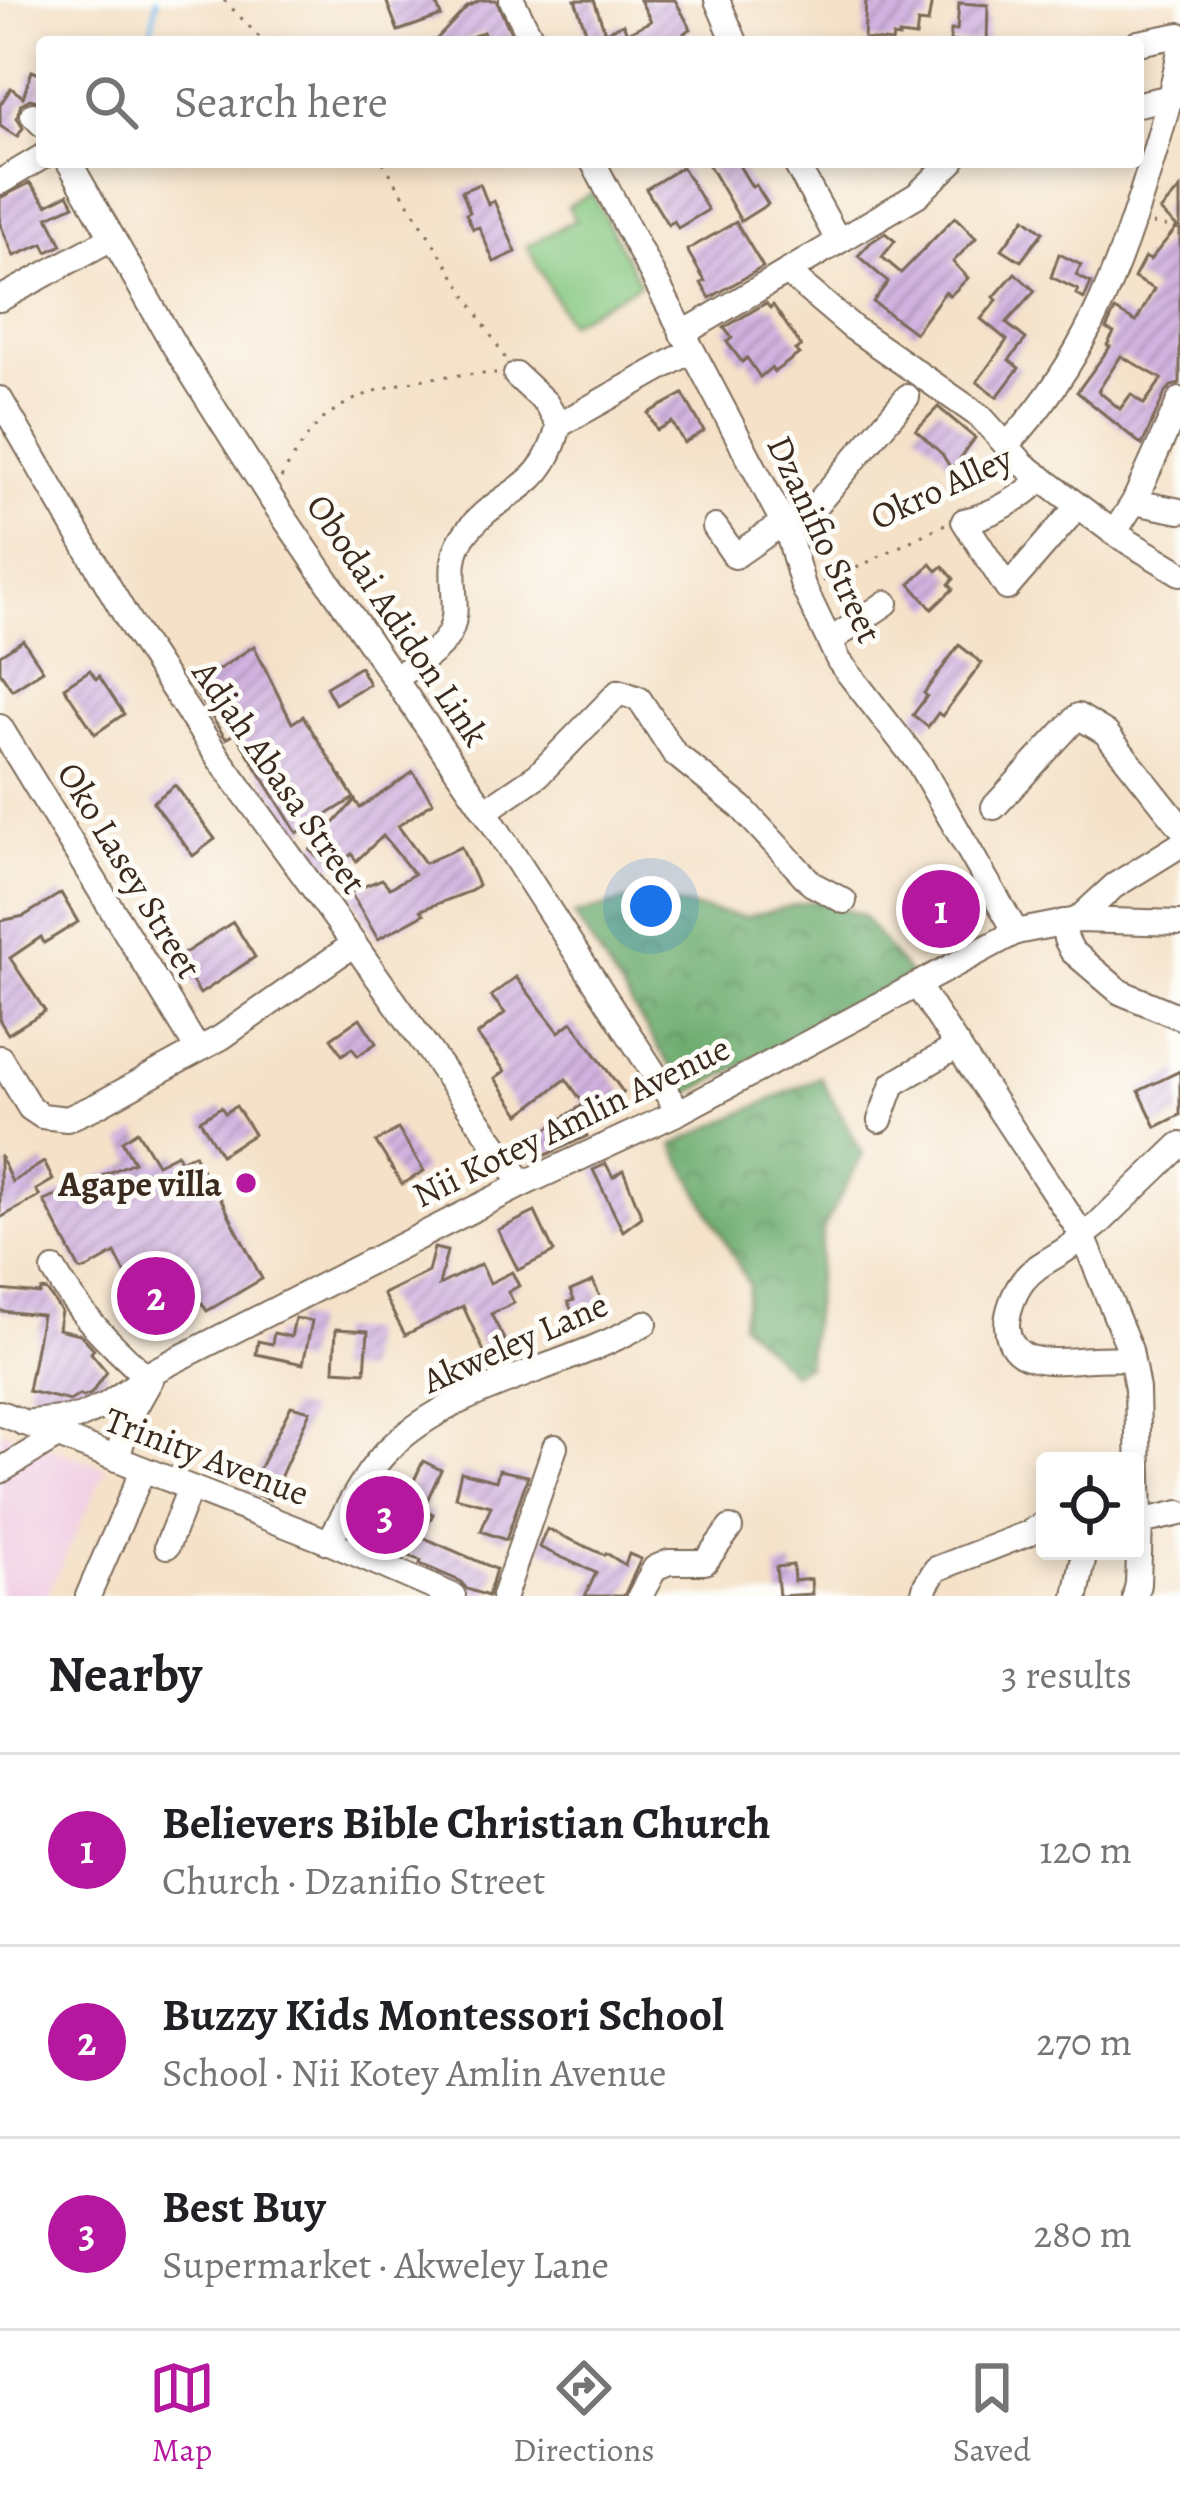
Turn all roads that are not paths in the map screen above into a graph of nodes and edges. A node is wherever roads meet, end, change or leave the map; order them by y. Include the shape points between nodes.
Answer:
1 (512, 0) edge
2 (717, 0) edge
3 (1180, 35) edge
4 (530, 36) edge
5 (732, 36) edge
6 (1144, 42) edge
7 (1177, 73) edge
8 (1144, 99) edge
9 (36, 161) edge
10 (72, 168) edge
11 (595, 168) edge
12 (799, 168) edge
13 (946, 168) edge
14 (0, 182) edge
15 (112, 238) junction
16 (838, 240) junction
17 (788, 272) junction
18 (0, 299) edge
19 (687, 342) junction
20 (516, 375) road end
21 (908, 397) dead end
22 (0, 399) edge
23 (1180, 400) edge
24 (559, 425) junction
25 (1007, 445) junction
26 (1042, 478) junction
27 (1134, 502) junction
28 (1078, 506) junction
29 (1180, 512) edge
30 (785, 526) junction
31 (715, 527) dead end
32 (1114, 533) junction
33 (1180, 573) edge
34 (886, 603) dead end
35 (830, 640) junction
36 (395, 678) junction
37 (0, 727) edge
38 (994, 807) dead end
39 (485, 811) junction
40 (1180, 826) edge
41 (1180, 845) edge
42 (844, 901) dead end
43 (1070, 921) junction
44 (1180, 922) edge
45 (1016, 932) junction
46 (354, 944) junction
47 (917, 985) junction
48 (1180, 1017) edge
49 (958, 1046) junction
50 (198, 1050) junction
51 (0, 1058) edge
52 (679, 1112) junction
53 (880, 1120) dead end
54 (1180, 1144) edge
55 (523, 1184) junction
56 (1083, 1236) junction
57 (54, 1270) dead end
58 (645, 1323) dead end
59 (1132, 1358) junction
60 (152, 1373) junction
61 (12, 1418) edge
62 (57, 1436) junction
63 (555, 1447) dead end
64 (1137, 1452) edge
65 (117, 1459) junction
66 (143, 1469) junction
67 (0, 1471) edge
68 (190, 1488) junction
69 (1180, 1513) edge
70 (1144, 1521) edge
71 (730, 1528) dead end
72 (1036, 1529) edge
73 (329, 1542) junction
74 (166, 1546) dead end
75 (1083, 1560) edge
76 (1139, 1560) edge
77 (88, 1596) edge
78 (453, 1596) edge
79 (504, 1596) edge
80 (640, 1596) edge
81 (923, 1596) edge
82 (1076, 1596) edge
83 (1135, 1596) edge

1 - 4 street
2 - 5 street
3 - 6 street
7 - 8 street
7 - 25 street via 1125,249 1082,344
9 - 14 street
10 - 15 street, Obodai Adidon Link
11 - 19 street, Dzanifio Street
12 - 16 street
13 - 16 street via 917,195
15 - 18 street
15 - 36 street, Obodai Adidon Link via 270,496
16 - 17 street
17 - 19 street
17 - 25 street
19 - 24 street
19 - 30 street, Dzanifio Street
20 - 24 street
21 - 30 street via 812,510
22 - 46 street, Adjah Abasa Street via 134,630
23 - 27 street
24 - 36 street via 543,466 461,539 452,559 450,632
25 - 26 street
26 - 28 street
26 - 28 street, Okro Alley via 964,521 1007,588
27 - 29 street
27 - 32 street
28 - 32 street
30 - 31 street via 735,556
30 - 35 street, Dzanifio Street
32 - 33 street
34 - 35 street
35 - 45 street, Dzanifio Street via 920,765
36 - 39 street, Obodai Adidon Link
37 - 50 street, Oko Lasey Street
38 - 40 street via 1078,716 1106,734
39 - 42 street via 538,776 624,692 639,699 674,754 741,807 812,884
39 - 52 street, Obodai Adidon Link
41 - 43 street
43 - 44 street, Nii Kotey Amlin Avenue
43 - 45 street, Nii Kotey Amlin Avenue
43 - 48 street via 1072,951 1120,992
45 - 47 street, Nii Kotey Amlin Avenue
46 - 50 street
46 - 55 street, Adjah Abasa Street
47 - 49 street
47 - 52 street, Nii Kotey Amlin Avenue
49 - 53 street via 893,1084
49 - 56 street
50 - 51 street via 67,1119 30,1108
52 - 55 street, Nii Kotey Amlin Avenue
54 - 56 street
55 - 60 street, Nii Kotey Amlin Avenue
56 - 59 street
56 - 59 street via 1023,1281 1009,1334 1021,1353 1040,1362
57 - 60 street via 90,1324
58 - 73 street, Akweley Lane via 463,1397 409,1432 377,1463
59 - 64 street
60 - 61 street, Nii Kotey Amlin Avenue via 79,1417
60 - 65 street
61 - 62 street, Trinity Avenue
62 - 65 street, Trinity Avenue
62 - 67 street
63 - 79 street
65 - 66 street, Trinity Avenue
66 - 68 street, Trinity Avenue
66 - 77 street
68 - 73 street, Trinity Avenue
68 - 74 street
69 - 70 street
71 - 80 street via 705,1562 655,1568
72 - 81 street via 936,1570
73 - 78 street, Trinity Avenue
75 - 82 street
76 - 83 street

